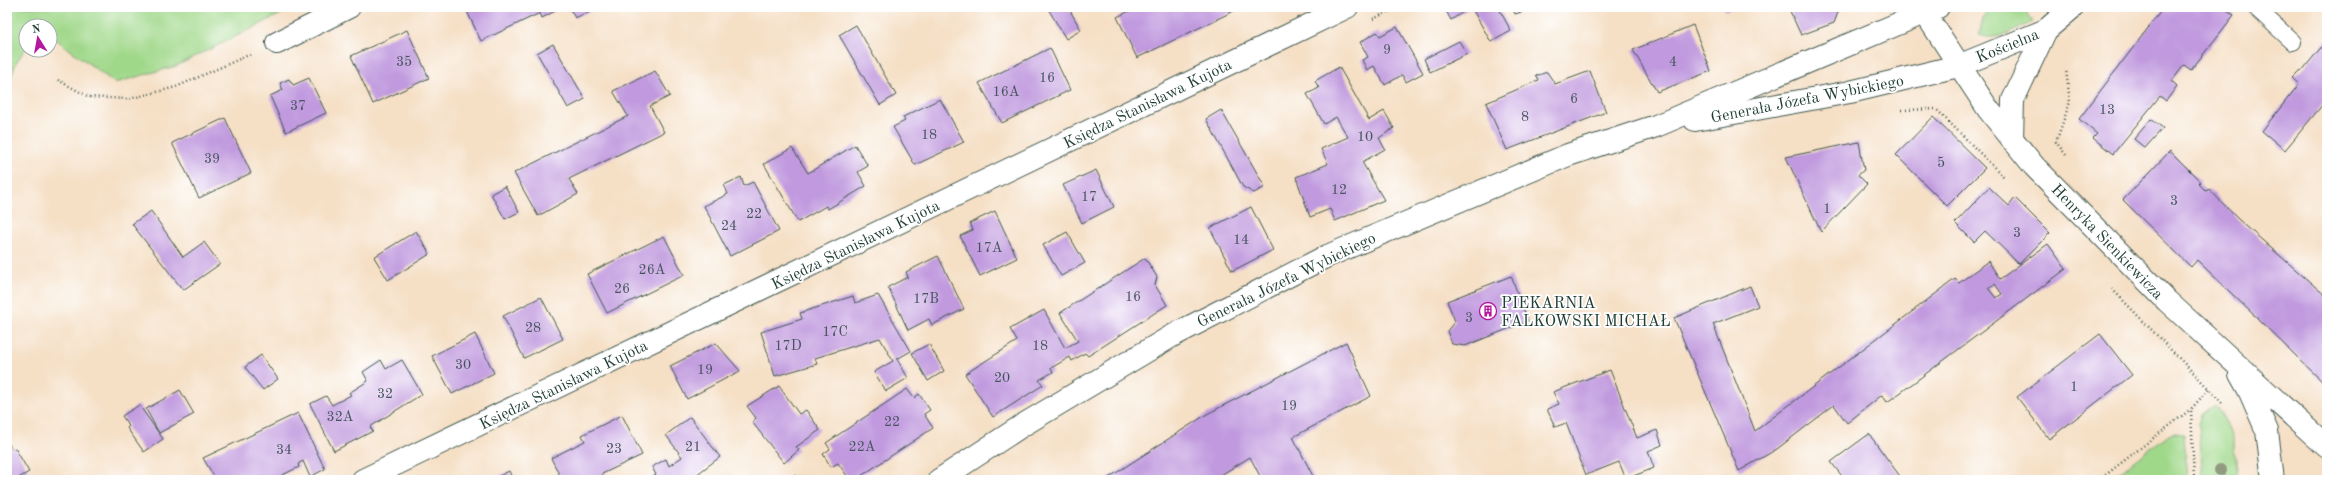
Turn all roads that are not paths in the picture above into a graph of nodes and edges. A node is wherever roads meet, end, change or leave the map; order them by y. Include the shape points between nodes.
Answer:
1 (349, 7) edge
2 (1346, 7) edge
3 (2073, 7) edge
4 (2255, 7) edge
5 (1928, 9) edge
6 (2046, 30) junction
7 (277, 42) road end
8 (2293, 42) dead end
9 (1958, 66) junction
10 (1656, 126) junction
11 (2012, 140) junction
12 (2231, 360) junction
13 (2327, 447) edge
14 (363, 480) edge
15 (939, 480) edge
16 (2273, 480) edge

1 - 7 street
2 - 14 street, Księdza Stanisława Kujota
3 - 6 street, Kościelna
4 - 8 lane
5 - 9 street, Henryka Sienkiewicza
5 - 10 street, Generała Józefa Wybickiego
6 - 9 street, Kościelna
6 - 11 street via 2013,100
9 - 10 street, Generała Józefa Wybickiego via 1876,86
9 - 11 street, Henryka Sienkiewicza
10 - 15 street, Generała Józefa Wybickiego via 1568,155 1325,257 1172,336 1023,425
11 - 12 street, Henryka Sienkiewicza via 2131,265
12 - 13 street, Henryka Sienkiewicza
12 - 16 street via 2249,390 2267,431

